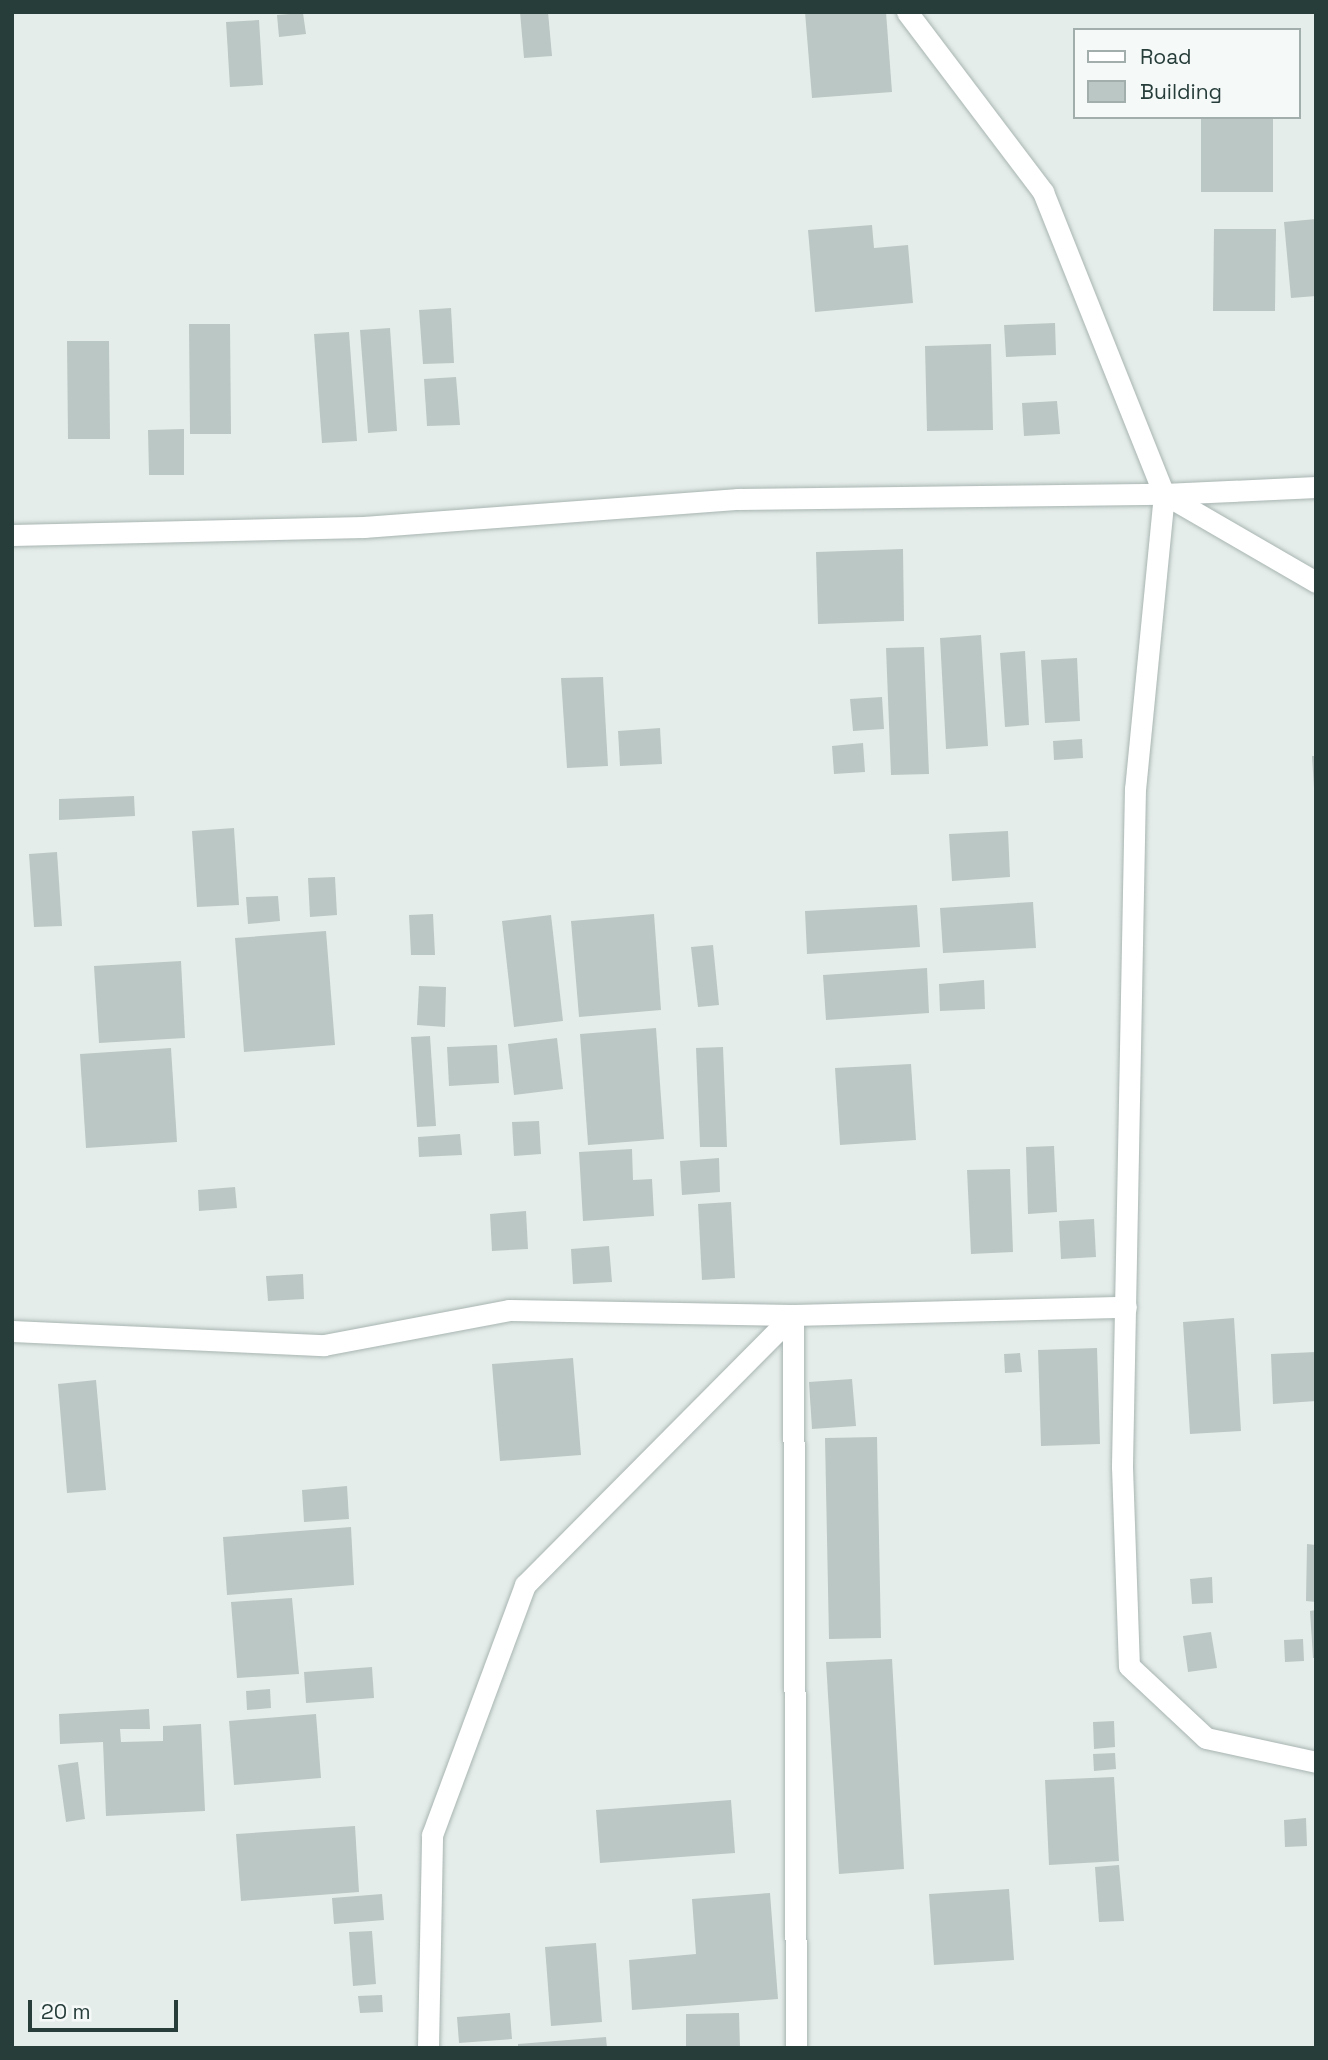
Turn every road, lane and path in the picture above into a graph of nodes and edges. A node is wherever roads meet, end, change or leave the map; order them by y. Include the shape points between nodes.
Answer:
1 (907, 12) edge
2 (1316, 487) edge
3 (1164, 494) junction
4 (12, 535) edge
5 (1316, 582) edge
6 (1126, 1307) junction
7 (793, 1315) junction
8 (12, 1331) edge
9 (1316, 1762) edge
10 (428, 2048) edge
11 (796, 2048) edge

1 - 3 street via 1043,192
2 - 3 street
3 - 4 street via 738,499 364,527
3 - 5 street
3 - 6 street via 1135,788
6 - 7 street
6 - 9 street via 1122,1467 1129,1666 1206,1738
7 - 8 street via 509,1310 324,1345
7 - 10 street via 525,1584 432,1835
7 - 11 street

